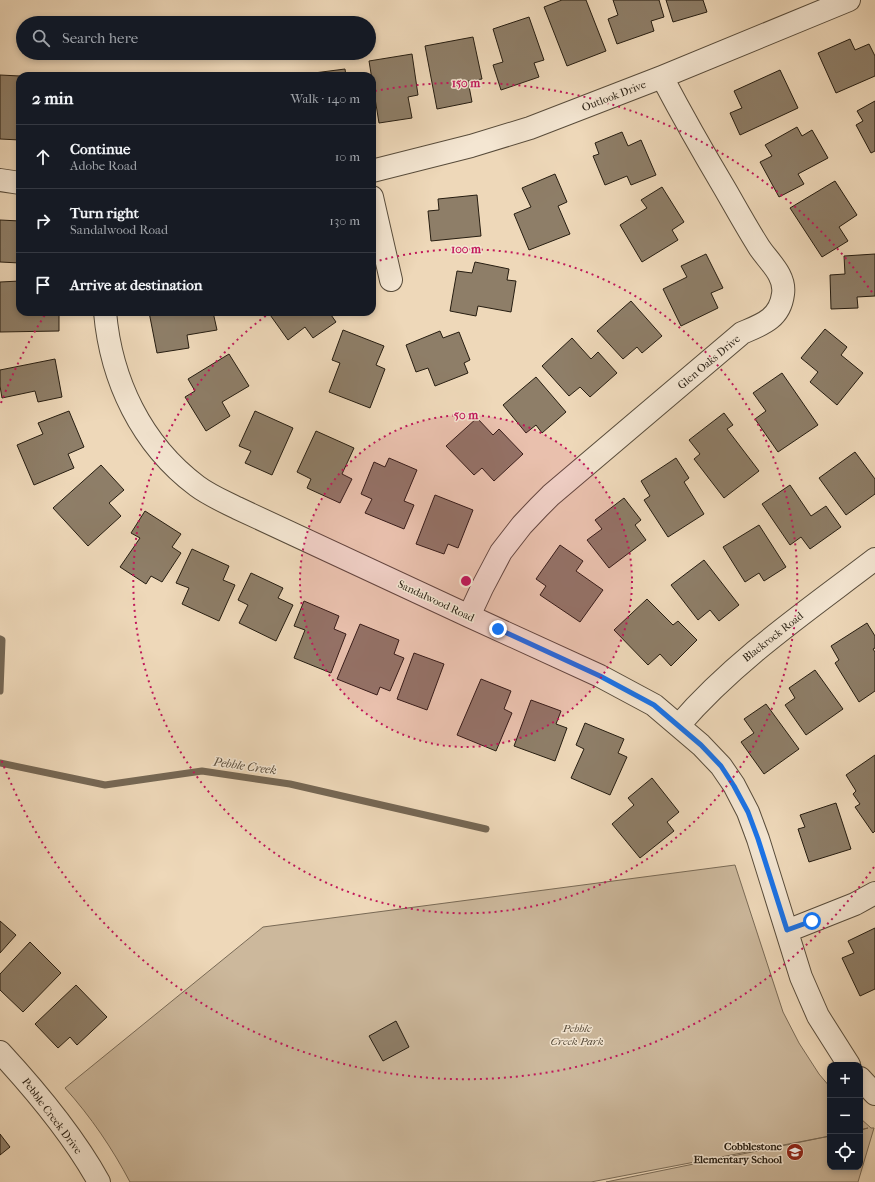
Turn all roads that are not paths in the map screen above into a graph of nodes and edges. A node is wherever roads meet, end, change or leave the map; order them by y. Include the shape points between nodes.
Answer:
1 (849, 0) edge
2 (662, 77) junction
3 (376, 170) edge
4 (0, 180) edge
5 (16, 182) edge
6 (376, 214) edge
7 (391, 280) dead end
8 (106, 316) edge
9 (875, 559) edge
10 (470, 616) junction
11 (679, 725) junction
12 (875, 893) edge
13 (787, 930) junction
14 (0, 1052) edge
15 (847, 1062) edge
16 (863, 1081) edge
17 (875, 1094) edge
18 (99, 1182) edge

1 - 2 street, Outlook Drive
2 - 3 street, Outlook Drive via 530,128
2 - 10 street, Glen Oaks Drive via 759,247 780,275 784,293 782,302 768,322 742,333 551,495 522,525 501,552
4 - 5 street
6 - 7 street
8 - 10 street, Sandalwood Road via 108,338 121,386 135,416 162,454 185,476 209,494 237,508
9 - 11 street, Blackrock Road via 736,666 700,700
10 - 11 street, Sandalwood Road via 600,676 654,705
11 - 13 street, Sandalwood Road via 721,766 748,812
12 - 13 street via 855,904
13 - 15 street, Sandalwood Road via 801,977 818,1016
14 - 18 street, Pebble Creek Drive via 70,1136
16 - 17 street

